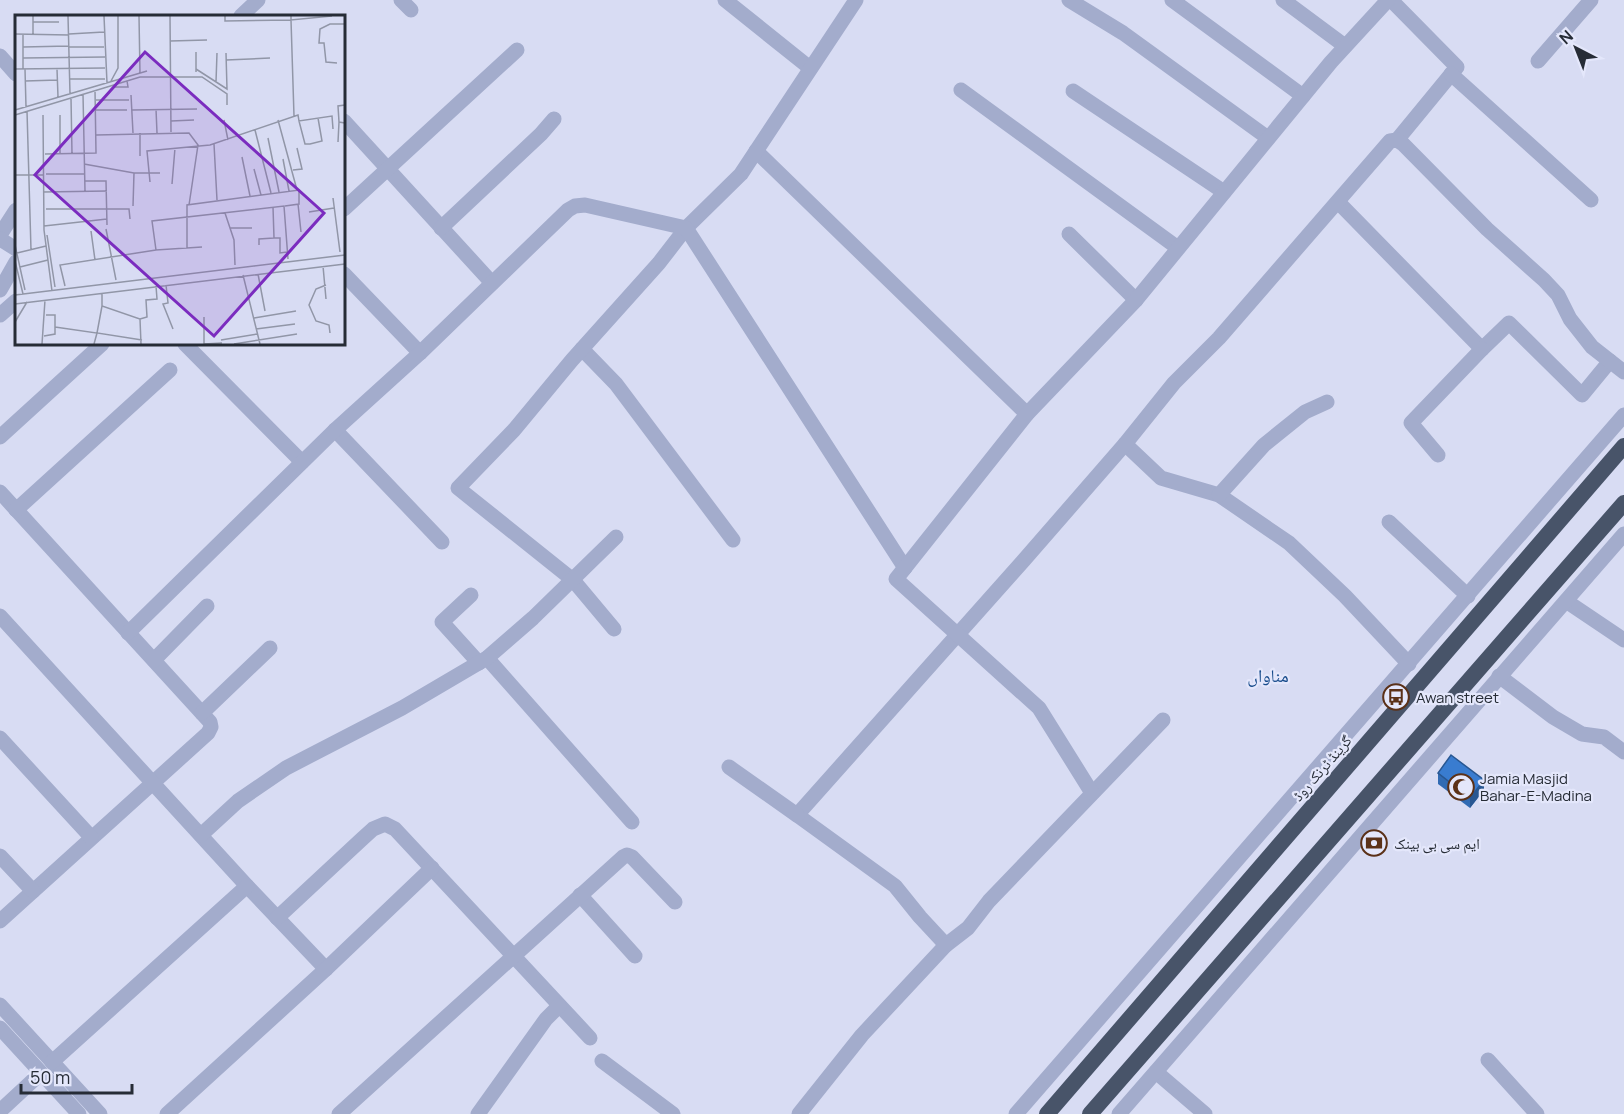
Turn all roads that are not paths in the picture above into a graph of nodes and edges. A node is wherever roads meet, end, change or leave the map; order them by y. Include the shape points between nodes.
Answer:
1 (258, 0) edge
2 (725, 0) edge
3 (856, 0) edge
4 (1069, 0) edge
5 (1172, 0) edge
6 (1284, 0) edge
7 (1591, 0) edge
8 (1386, 1) edge
9 (244, 11) edge
10 (1345, 46) junction
11 (517, 50) dead end
12 (0, 56) edge
13 (1538, 61) dead end
14 (810, 68) junction
15 (15, 73) edge
16 (1451, 74) junction
17 (961, 90) dead end
18 (1073, 91) dead end
19 (1303, 96) junction
20 (554, 119) dead end
21 (345, 123) edge
22 (1268, 138) junction
23 (1397, 140) junction
24 (756, 151) junction
25 (386, 170) junction
26 (1224, 192) junction
27 (1591, 200) dead end
28 (1338, 202) junction
29 (345, 208) edge
30 (15, 212) edge
31 (441, 228) junction
32 (686, 228) junction
33 (1069, 234) dead end
34 (0, 237) edge
35 (15, 248) edge
36 (1178, 248) junction
37 (15, 264) edge
38 (345, 275) edge
39 (492, 283) junction
40 (0, 290) edge
41 (1136, 300) junction
42 (15, 302) edge
43 (0, 315) edge
44 (101, 345) edge
45 (191, 345) edge
46 (582, 349) junction
47 (1482, 349) junction
48 (420, 353) junction
49 (1610, 362) junction
50 (170, 370) dead end
51 (1624, 372) edge
52 (1326, 402) dead end
53 (1027, 414) junction
54 (1624, 415) edge
55 (335, 430) junction
56 (0, 437) edge
57 (1125, 444) junction
58 (1624, 446) edge
59 (1438, 455) dead end
60 (302, 462) junction
61 (0, 492) edge
62 (1219, 495) junction
63 (1624, 503) edge
64 (16, 510) junction
65 (1389, 522) dead end
66 (1624, 534) edge
67 (616, 537) dead end
68 (733, 540) dead end
69 (442, 542) dead end
70 (905, 568) junction
71 (573, 580) junction
72 (471, 595) dead end
73 (1468, 596) junction
74 (1566, 601) junction
75 (207, 606) dead end
76 (1453, 614) junction
77 (0, 616) edge
78 (1468, 627) junction
79 (614, 629) dead end
80 (128, 633) junction
81 (958, 634) junction
82 (1624, 640) edge
83 (270, 648) dead end
84 (154, 660) junction
85 (483, 661) junction
86 (1409, 664) junction
87 (1499, 676) junction
88 (1373, 705) junction
89 (202, 713) junction
90 (1389, 718) junction
91 (1163, 720) dead end
92 (0, 738) edge
93 (1624, 753) edge
94 (729, 767) dead end
95 (153, 782) junction
96 (1092, 793) junction
97 (797, 815) junction
98 (632, 822) dead end
99 (201, 835) junction
100 (91, 837) junction
101 (0, 856) edge
102 (432, 868) junction
103 (247, 886) junction
104 (33, 891) junction
105 (580, 895) junction
106 (675, 902) dead end
107 (278, 918) junction
108 (0, 921) edge
109 (946, 945) junction
110 (513, 955) junction
111 (635, 956) dead end
112 (326, 969) junction
113 (559, 1006) junction
114 (2, 1012) edge
115 (0, 1028) edge
116 (590, 1038) dead end
117 (1488, 1060) dead end
118 (602, 1061) dead end
119 (52, 1062) junction
120 (1156, 1072) junction
121 (41, 1073) junction
122 (1051, 1074) junction
123 (1069, 1089) junction
124 (0, 1111) edge
125 (1052, 1112) edge
126 (79, 1114) edge
127 (100, 1114) edge
128 (167, 1114) edge
129 (339, 1114) edge
130 (477, 1114) edge
131 (673, 1114) edge
132 (799, 1114) edge
133 (1016, 1114) edge
134 (1090, 1114) edge
135 (1119, 1114) edge
136 (1205, 1114) edge
137 (1537, 1114) edge

1 - 9 street
2 - 14 street
3 - 14 street
4 - 22 street via 1123,33
5 - 19 street
6 - 10 street
7 - 13 street
8 - 10 street
8 - 16 street via 1457,67
10 - 19 street
11 - 25 street
12 - 15 street
14 - 24 street
16 - 23 street
16 - 27 street
17 - 36 street
18 - 26 street
19 - 22 street
20 - 31 street
21 - 25 street
22 - 26 street
23 - 28 street via 1390,141
23 - 49 street via 1558,295 1570,319
24 - 32 street via 741,174
24 - 53 street
25 - 29 street
25 - 31 street
26 - 36 street
28 - 47 street
28 - 57 street via 1219,338 1173,383
30 - 34 street
31 - 39 street
32 - 39 street via 575,206
32 - 46 street
32 - 70 street
33 - 41 street
34 - 35 street
36 - 41 street
37 - 40 street
38 - 48 street
39 - 48 street
41 - 53 street
42 - 43 street
44 - 56 street
45 - 60 street
46 - 68 street via 616,384
46 - 71 street via 514,430 458,488
47 - 49 street via 1509,322 1582,395
47 - 59 street via 1411,423
48 - 55 street
49 - 51 street
50 - 64 street
52 - 62 street via 1305,412 1264,445
53 - 70 street
54 - 73 street
55 - 60 street
55 - 69 street
57 - 62 street via 1161,478
57 - 81 street
58 - 78 highway, گرینڈ ٹرنک روڈ
60 - 80 street
61 - 64 street
62 - 86 street via 1289,543
63 - 134 highway
64 - 80 street
65 - 73 street
66 - 74 street
67 - 71 street
70 - 81 street via 896,579
71 - 79 street
71 - 85 street
72 - 85 street via 442,622
73 - 76 street
74 - 82 street
74 - 87 street
75 - 84 street
76 - 78 street
76 - 86 street
77 - 95 street
78 - 90 highway, گرینڈ ٹرنک روڈ
80 - 84 street
81 - 96 street via 1039,708
81 - 97 street
83 - 89 street
84 - 89 street
85 - 98 street
85 - 99 street via 286,768 238,801
86 - 88 street
87 - 93 street via 1553,717 1582,734 1604,737
87 - 120 street
88 - 90 street
88 - 122 street
89 - 95 street via 210,722 208,733
90 - 123 highway, گرینڈ ٹرنک روڈ
91 - 96 street
92 - 100 street
94 - 97 street
95 - 99 street
95 - 100 street
96 - 109 street via 968,928
97 - 109 street via 895,886
99 - 103 street
100 - 104 street
101 - 104 street
102 - 107 street via 395,829 385,824 373,829
102 - 110 street
102 - 112 street
103 - 107 street
103 - 119 street
104 - 108 street
105 - 106 street via 627,855
105 - 110 street
105 - 111 street
107 - 112 street
109 - 132 street via 862,1035
110 - 113 street
110 - 129 street
112 - 128 street
113 - 116 street
113 - 130 street
114 - 119 street
115 - 121 street
117 - 137 street
118 - 131 street
119 - 127 street
120 - 135 street
120 - 136 street
121 - 124 street
121 - 126 street
122 - 123 street
122 - 133 street
123 - 125 highway, گرینڈ ٹرنک روڈ

